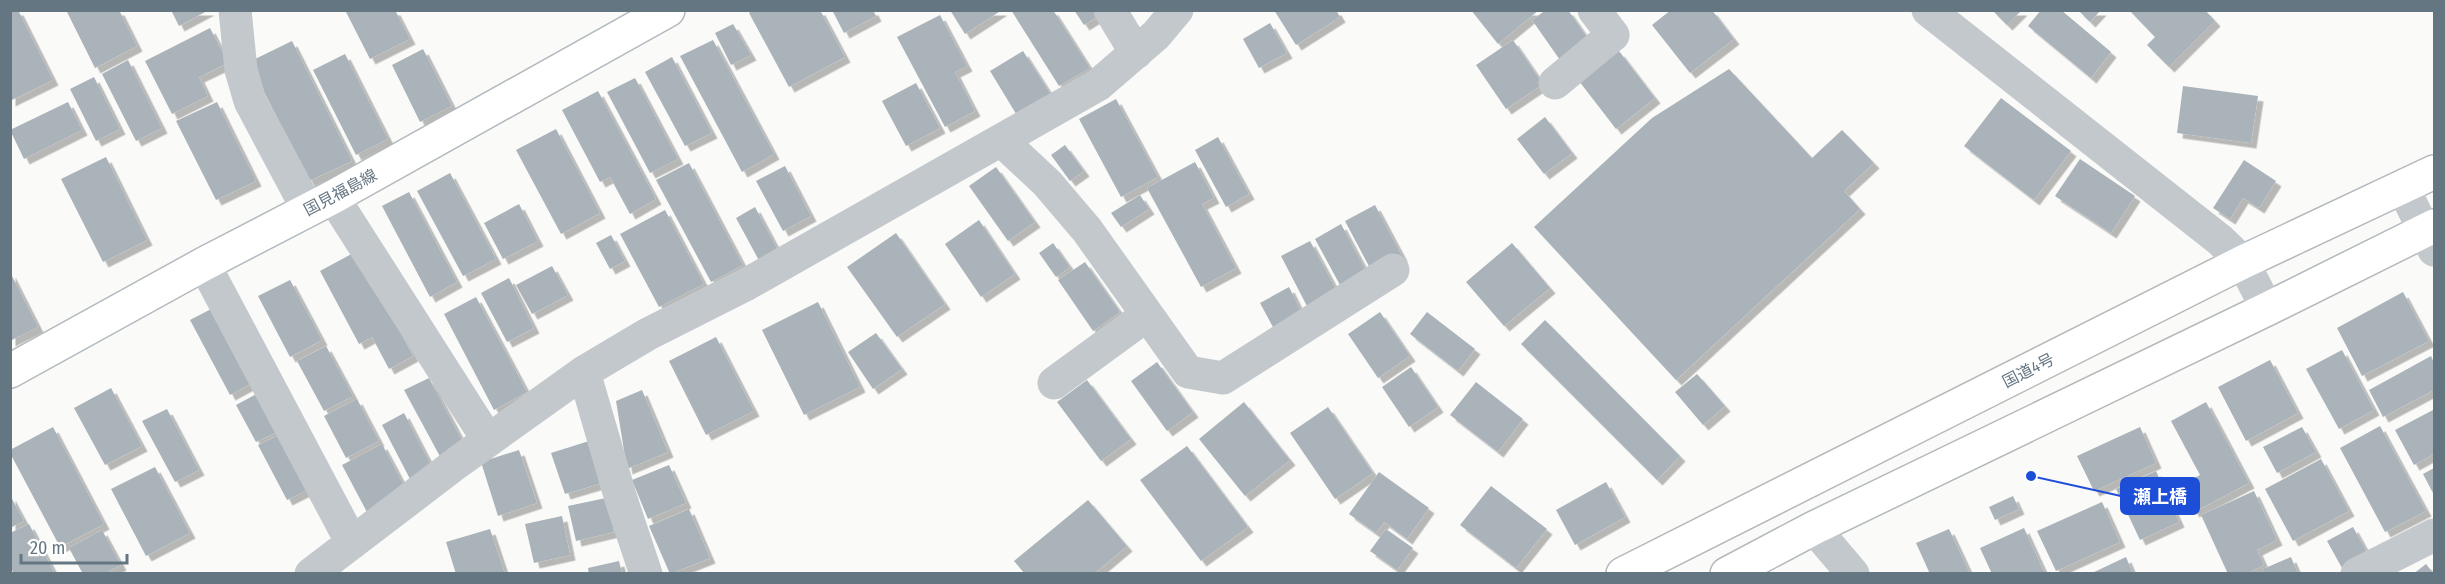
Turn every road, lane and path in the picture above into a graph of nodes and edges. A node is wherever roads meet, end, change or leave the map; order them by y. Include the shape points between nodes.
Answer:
1 (235, 10) edge
2 (668, 10) edge
3 (1110, 10) edge
4 (1177, 10) edge
5 (1594, 10) edge
6 (1928, 10) edge
7 (1136, 52) junction
8 (1555, 83) dead end
9 (1001, 140) junction
10 (2434, 172) edge
11 (2403, 188) junction
12 (321, 203) junction
13 (2431, 236) edge
14 (2243, 262) junction
15 (204, 264) junction
16 (1393, 270) dead end
17 (2267, 309) junction
18 (1147, 315) junction
19 (10, 371) edge
20 (584, 372) junction
21 (1054, 383) dead end
22 (488, 440) junction
23 (1814, 528) junction
24 (2434, 535) edge
25 (352, 543) junction
26 (311, 573) edge
27 (646, 573) edge
28 (1623, 573) edge
29 (1727, 573) edge
30 (1853, 573) edge
31 (2357, 573) edge

1 - 12 street via 241,70 250,101
2 - 12 main road, 国見福島線
3 - 7 street
4 - 7 street
5 - 8 street via 1613,35
6 - 14 street
7 - 9 street via 1098,85
9 - 18 street via 1047,183 1087,230
9 - 20 street
10 - 11 main road, 国道4号
11 - 13 street
11 - 14 main road, 国道4号
12 - 15 main road, 国見福島線
12 - 22 street
13 - 17 main road
14 - 17 street
14 - 28 main road, 国道4号
15 - 19 main road, 国見福島線
15 - 25 street
16 - 18 street via 1223,378 1188,372
17 - 23 main road
18 - 21 street
20 - 22 street
20 - 27 street
22 - 25 street
23 - 29 main road
23 - 30 street
24 - 31 street
25 - 26 street

